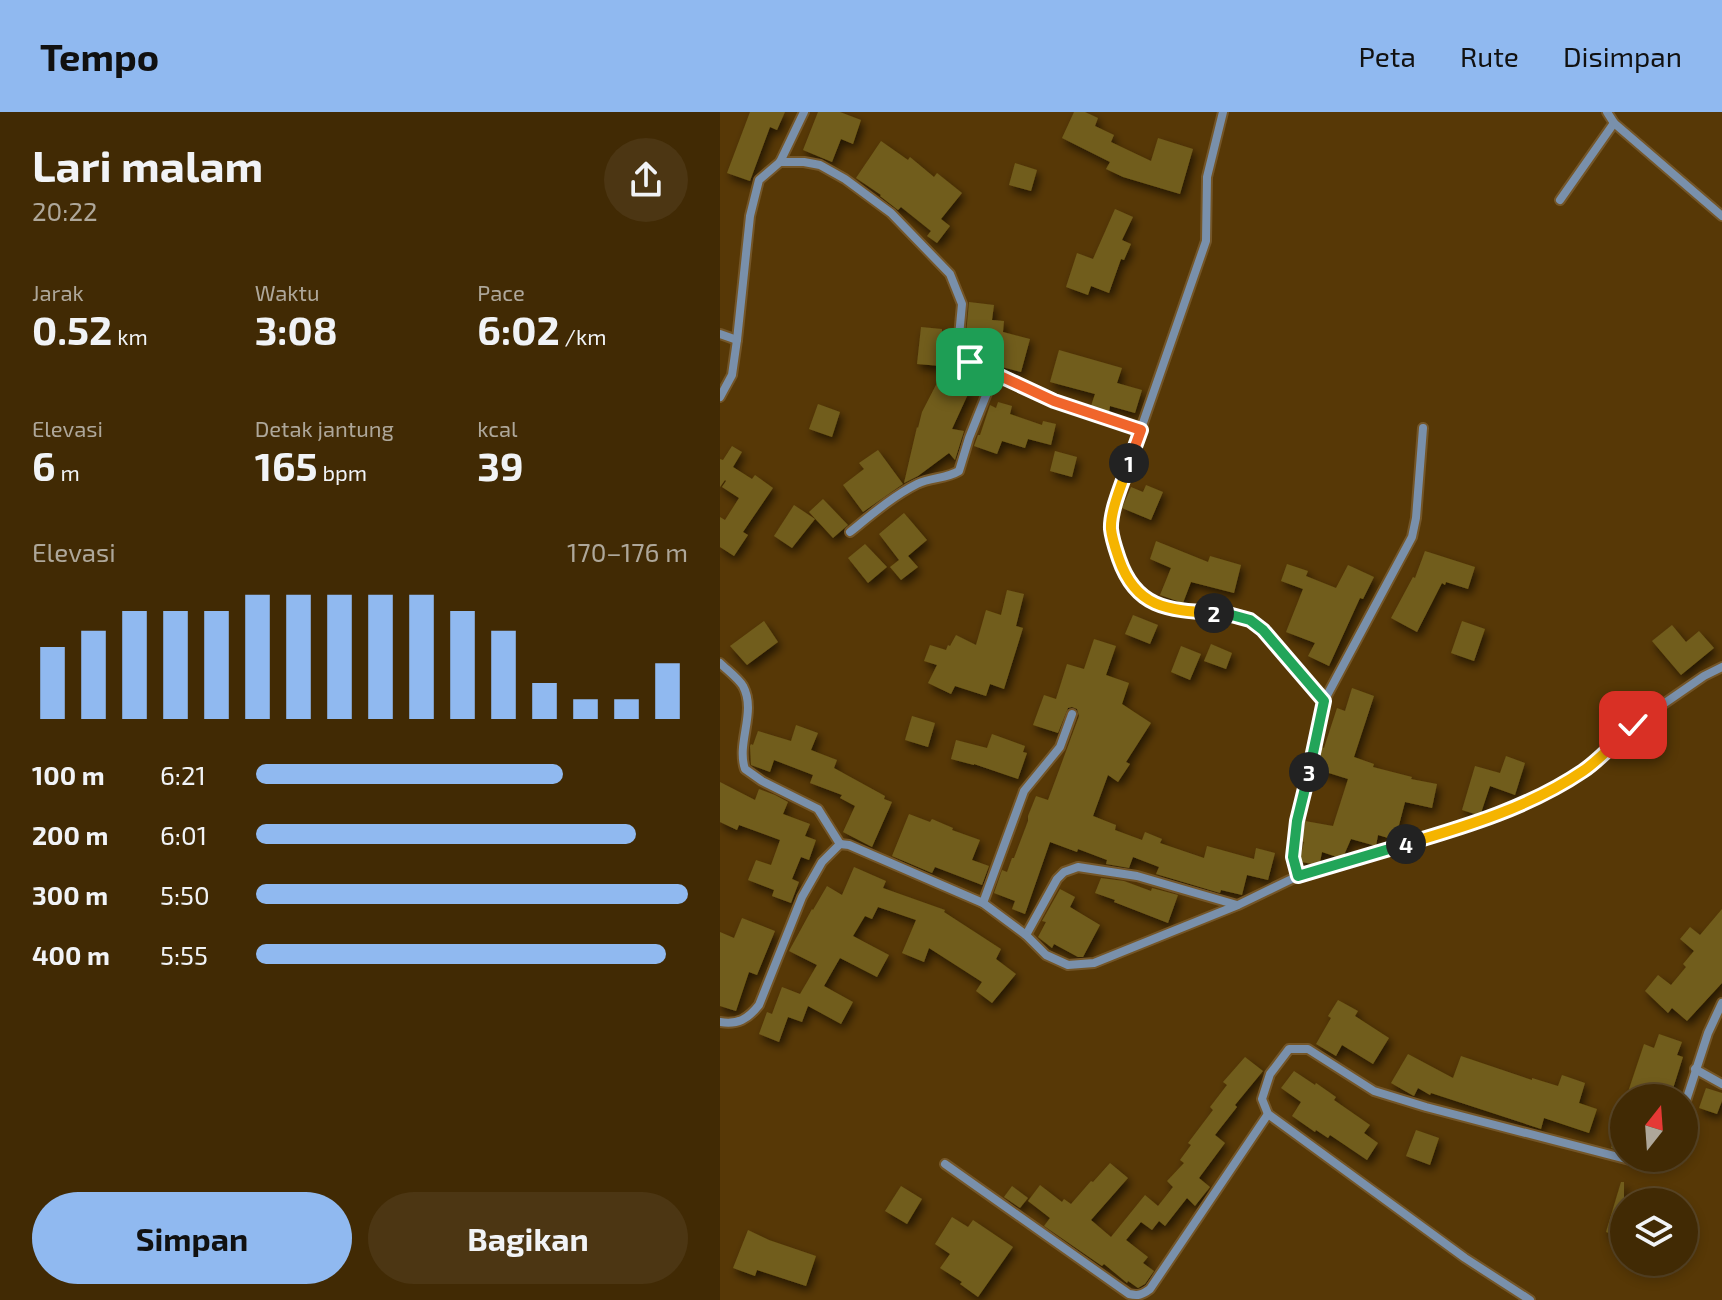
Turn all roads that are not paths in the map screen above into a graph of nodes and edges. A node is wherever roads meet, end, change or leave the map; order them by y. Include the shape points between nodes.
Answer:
1 (804, 112) edge
2 (1223, 112) edge
3 (1607, 112) edge
4 (1614, 123) junction
5 (780, 162) junction
6 (1560, 200) dead end
7 (1722, 216) edge
8 (720, 334) edge
9 (737, 340) junction
10 (995, 373) junction
11 (720, 397) edge
12 (1423, 428) dead end
13 (1141, 430) junction
14 (850, 532) dead end
15 (720, 663) edge
16 (1722, 667) edge
17 (1324, 701) junction
18 (1072, 714) dead end
19 (840, 844) junction
20 (1298, 876) junction
21 (983, 903) junction
22 (1238, 905) junction
23 (1026, 935) junction
24 (1722, 1003) edge
25 (720, 1022) edge
26 (1695, 1069) junction
27 (1691, 1084) edge
28 (1722, 1084) edge
29 (1268, 1114) junction
30 (1610, 1155) edge
31 (945, 1164) dead end
32 (1530, 1300) edge

1 - 5 street
2 - 13 street via 1207,177 1206,241
3 - 4 street
4 - 6 street
4 - 7 street
5 - 9 street via 759,180 750,216
5 - 10 street via 820,165 891,213 950,274 962,304 958,347 970,362
8 - 9 street
9 - 11 street via 732,375
10 - 13 street via 1054,401
10 - 14 street via 959,471 919,483
12 - 17 street via 1412,537
13 - 17 street via 1111,527 1124,574 1140,596 1163,607 1250,620
15 - 19 street via 742,685 747,701 745,769 818,809
16 - 20 street via 1633,725 1585,770 1551,791 1479,822
17 - 20 street via 1297,821 1293,857
18 - 21 street via 1060,747 1024,791
19 - 21 street
19 - 25 street via 822,862 802,897 759,1005 740,1022
20 - 22 street
21 - 23 street
22 - 23 street via 1094,963 1068,965 1046,955
22 - 23 street via 1137,876 1078,867 1057,879
24 - 26 street
26 - 27 street
26 - 28 street
29 - 30 street via 1262,1099 1270,1074 1289,1049 1308,1049 1374,1091
29 - 31 street via 1150,1289 1137,1296
29 - 32 street

